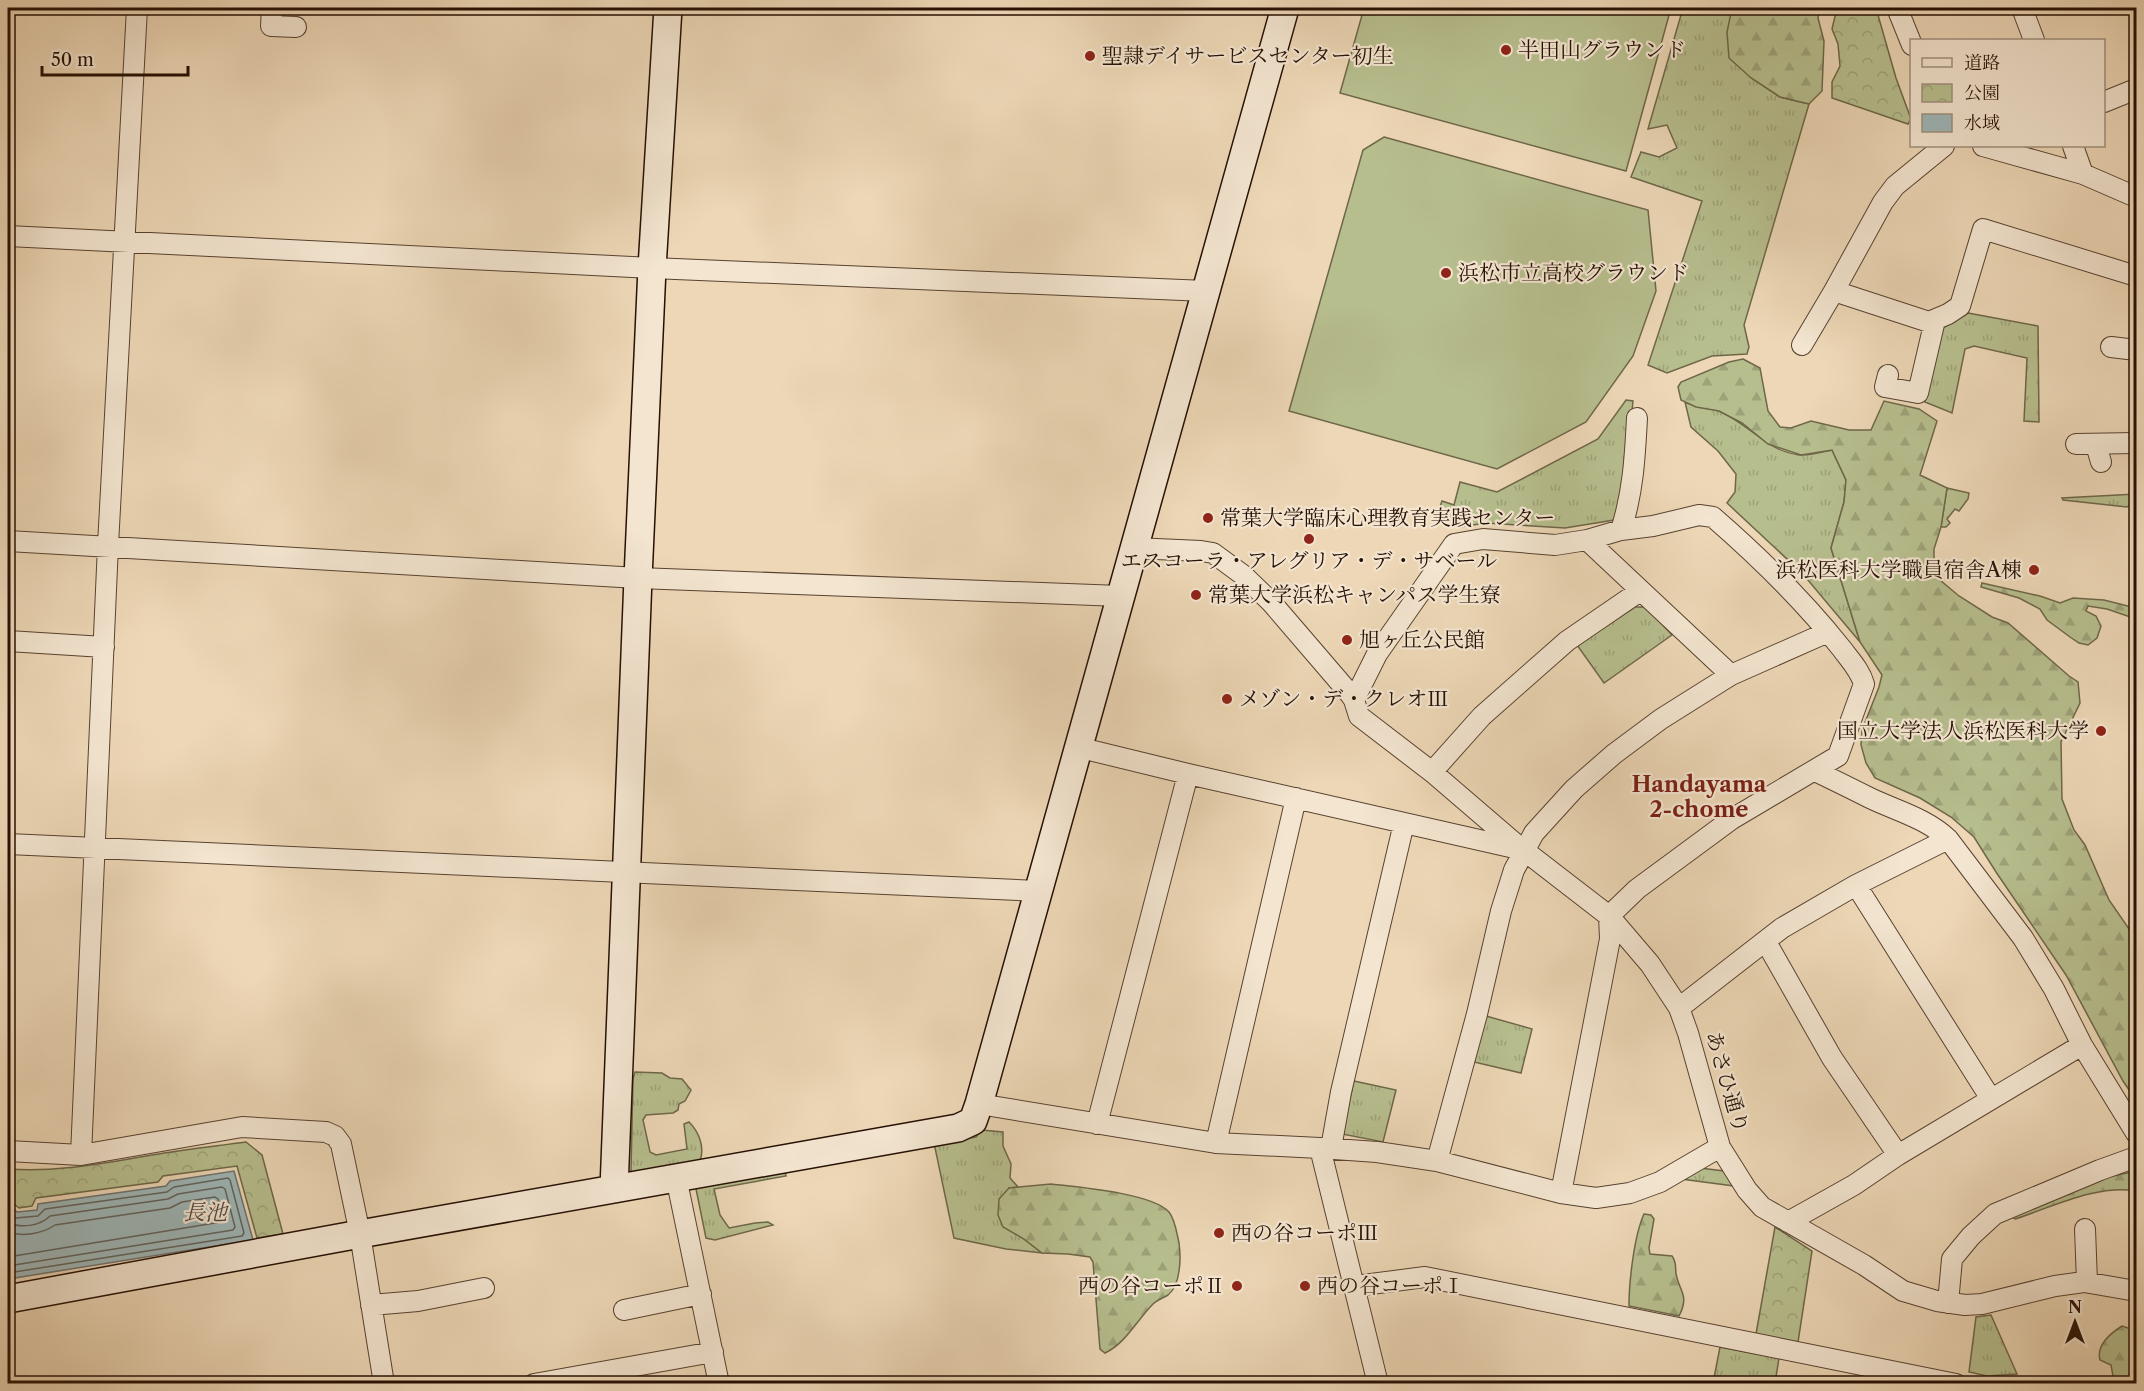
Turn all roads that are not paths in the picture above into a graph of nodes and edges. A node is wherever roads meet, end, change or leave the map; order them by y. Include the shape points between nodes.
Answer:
1 (137, 8) edge
2 (272, 8) edge
3 (668, 8) edge
4 (1285, 8) edge
5 (1897, 8) edge
6 (2022, 8) edge
7 (296, 27) dead end
8 (2034, 39) edge
9 (1910, 42) edge
10 (2136, 89) edge
11 (2105, 101) edge
12 (1943, 147) edge
13 (1987, 147) edge
14 (2073, 147) edge
15 (2083, 174) junction
16 (2136, 197) edge
17 (8, 236) edge
18 (125, 240) junction
19 (652, 268) junction
20 (2136, 276) edge
21 (1206, 291) junction
22 (1834, 291) junction
23 (1935, 320) junction
24 (1802, 345) dead end
25 (2111, 347) dead end
26 (2136, 350) edge
27 (1888, 375) dead end
28 (1637, 418) dead end
29 (2136, 443) edge
30 (2091, 450) dead end
31 (1621, 530) junction
32 (1587, 540) junction
33 (8, 541) edge
34 (108, 545) junction
35 (1134, 548) junction
36 (638, 578) junction
37 (1640, 591) junction
38 (1120, 596) junction
39 (1828, 632) junction
40 (8, 641) edge
41 (104, 647) junction
42 (1731, 675) junction
43 (1354, 700) junction
44 (1077, 747) junction
45 (1815, 771) junction
46 (1432, 772) junction
47 (1188, 774) junction
48 (1296, 798) junction
49 (1404, 823) junction
50 (1948, 839) junction
51 (8, 844) edge
52 (94, 847) junction
53 (1524, 850) junction
54 (627, 871) junction
55 (1857, 885) junction
56 (1038, 891) junction
57 (1609, 916) junction
58 (1766, 942) junction
59 (1679, 1008) junction
60 (2082, 1045) junction
61 (1991, 1099) junction
62 (979, 1104) junction
63 (1097, 1124) junction
64 (2136, 1133) edge
65 (1216, 1143) junction
66 (1720, 1147) junction
67 (1325, 1148) junction
68 (8, 1152) edge
69 (81, 1155) junction
70 (1898, 1155) junction
71 (2136, 1157) edge
72 (1437, 1161) junction
73 (676, 1178) junction
74 (614, 1189) junction
75 (1561, 1193) junction
76 (1788, 1222) junction
77 (2085, 1229) dead end
78 (360, 1234) junction
79 (2087, 1282) junction
80 (1355, 1286) junction
81 (484, 1288) dead end
82 (2136, 1291) edge
83 (701, 1294) junction
84 (8, 1299) edge
85 (1948, 1303) junction
86 (371, 1305) junction
87 (624, 1310) dead end
88 (713, 1352) junction
89 (574, 1380) edge
90 (1916, 1380) edge
91 (384, 1383) edge
92 (534, 1383) edge
93 (719, 1383) edge
94 (1378, 1383) edge
95 (1956, 1383) edge

1 - 18 street
2 - 7 street via 271,26
3 - 19 street
4 - 21 street
5 - 9 street
6 - 8 street
10 - 11 street
12 - 22 street via 1895,186
13 - 15 street
14 - 15 street
15 - 16 street
17 - 18 street
18 - 19 street
18 - 34 street
19 - 21 street
19 - 36 street
20 - 23 street via 1983,228 1960,306
21 - 35 street
22 - 23 street via 1929,322
22 - 24 street
23 - 27 street via 1918,393 1885,387
25 - 26 street
28 - 31 street via 1633,483
29 - 30 street
31 - 32 street
31 - 39 street via 1700,515 1713,517 1776,575
32 - 37 street
32 - 43 street via 1555,545 1483,539 1454,544 1377,654
33 - 34 street
34 - 36 street
34 - 41 street
35 - 38 street
35 - 43 street, あさひ通り via 1213,553 1271,602
36 - 38 street
36 - 54 street
37 - 42 street
37 - 46 street via 1567,641 1482,716
38 - 44 street
39 - 42 street
39 - 45 street via 1861,674 1864,684 1838,756
40 - 41 street
41 - 52 street
42 - 53 street via 1661,718 1614,754 1559,803
43 - 46 street, あさひ通り via 1359,716
44 - 47 street
44 - 56 street
45 - 50 street via 1922,820
45 - 57 street via 1732,819 1637,889
46 - 53 street, あさひ通り
47 - 48 street
47 - 63 street
48 - 49 street
48 - 65 street
49 - 53 street
49 - 67 street
50 - 55 street
50 - 60 street via 2023,938
51 - 52 street
52 - 54 street
52 - 69 street
53 - 57 street, あさひ通り
53 - 72 street via 1501,911
54 - 56 street
54 - 74 street
55 - 58 street via 1782,928
55 - 61 street
56 - 62 street
57 - 59 street, あさひ通り via 1650,964
57 - 75 street via 1610,939
58 - 59 street
58 - 70 street via 1832,1058
59 - 66 street, あさひ通り
60 - 61 street
60 - 64 street
61 - 70 street
62 - 63 street
62 - 73 street via 973,1121 958,1128
63 - 65 street
65 - 67 street
66 - 75 street via 1660,1182 1630,1193 1596,1198
66 - 76 street, あさひ通り via 1754,1200
67 - 72 street
67 - 80 street
68 - 69 street
69 - 78 street via 233,1127 326,1132 341,1144
70 - 76 street
71 - 85 street via 1995,1214 1952,1259
72 - 75 street
73 - 74 street
73 - 83 street
74 - 78 street
76 - 85 street, あさひ通り via 1910,1295
77 - 79 street
78 - 84 street
78 - 86 street
79 - 82 street, あさひ通り
79 - 85 street, あさひ通り via 1982,1304
80 - 90 street via 1425,1277
80 - 94 street
81 - 86 street via 418,1301
83 - 87 street
83 - 88 street
86 - 91 street
88 - 89 street
88 - 93 street
89 - 92 street
90 - 95 street

